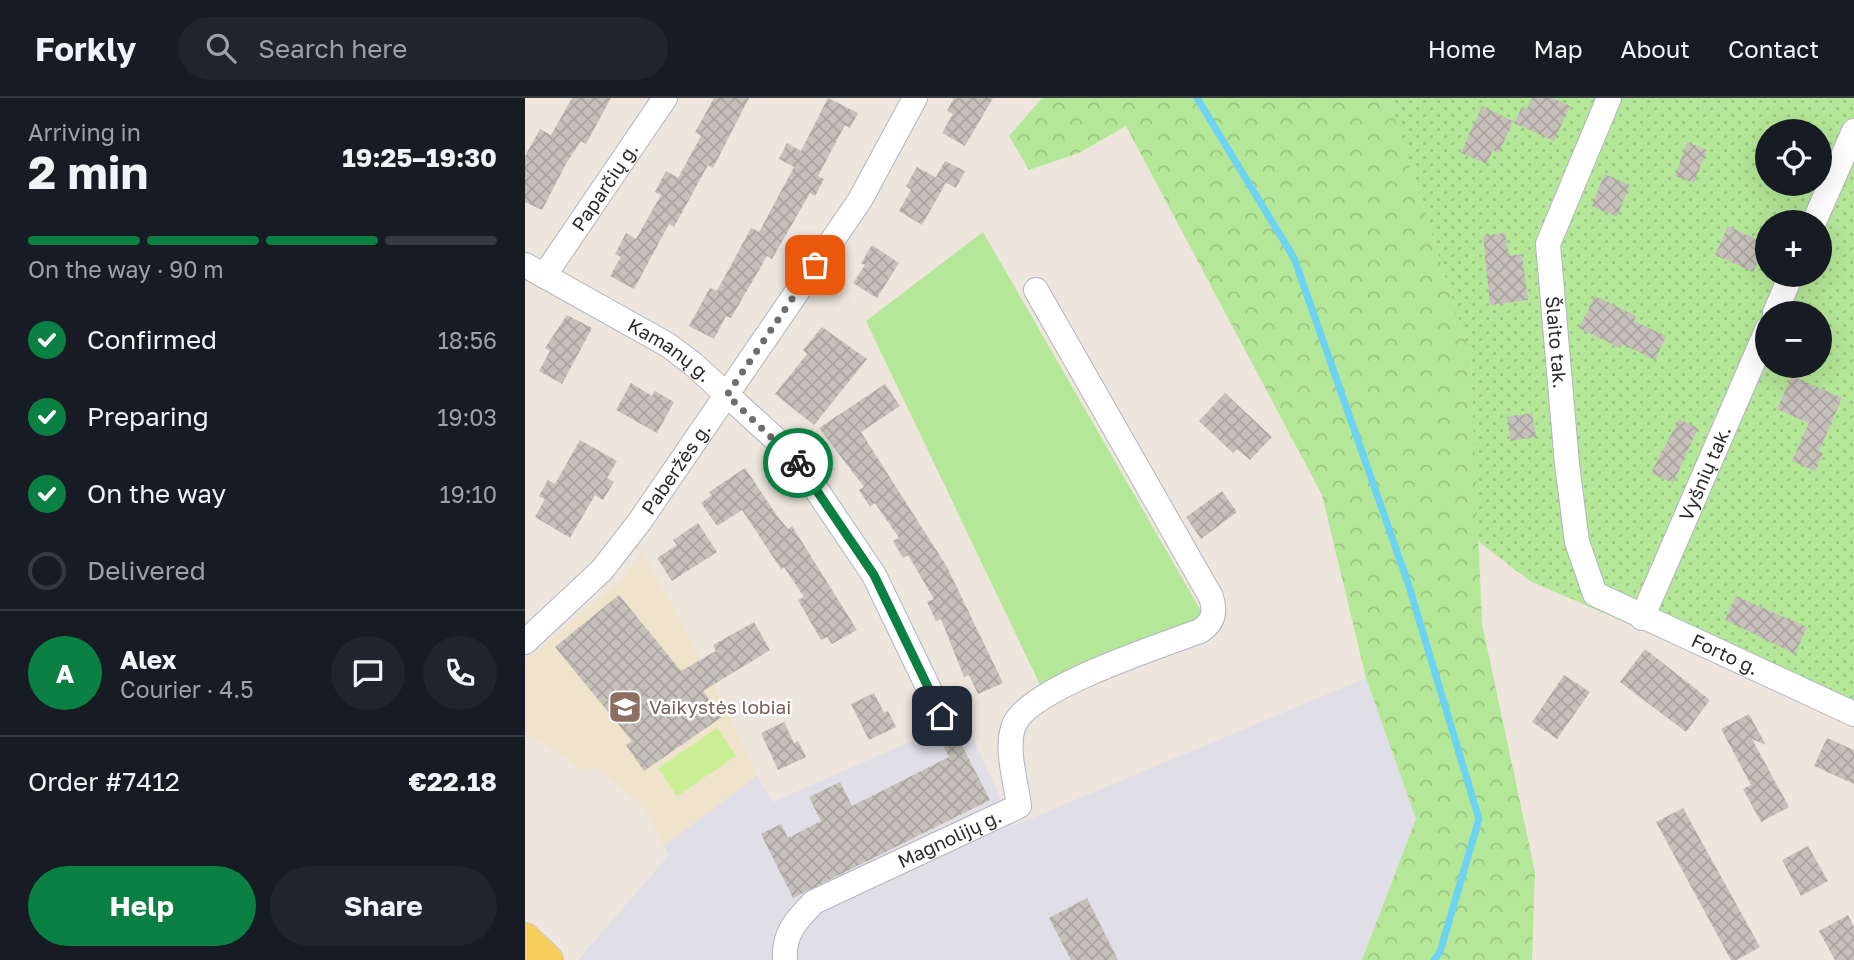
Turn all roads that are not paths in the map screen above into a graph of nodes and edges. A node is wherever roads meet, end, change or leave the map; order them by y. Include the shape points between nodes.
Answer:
1 (665, 98) edge
2 (915, 98) edge
3 (1609, 98) edge
4 (1854, 131) edge
5 (1819, 210) edge
6 (535, 270) edge
7 (1036, 290) dead end
8 (1755, 358) edge
9 (727, 395) junction
10 (1595, 594) joint
11 (1642, 618) junction
12 (525, 642) edge
13 (1854, 714) edge
14 (942, 716) dead end
15 (525, 938) edge
16 (548, 960) edge
17 (785, 960) edge

1 - 6 street, Paparčių g.
2 - 9 street, Paberžės g. via 860,200
3 - 10 street, Šlaito tak. via 1548,244 1577,542
4 - 5 street
6 - 9 street, Kamanų g. via 668,345
7 - 17 street, Magnolijų g. via 1212,597 1212,620 1200,631 1042,696 1015,722 1010,738 1019,806 814,902 793,923 784,946
8 - 11 street, Vyšnių tak.
9 - 12 street, Paberžės g. via 602,570
9 - 14 street, Kamanų g. via 793,455 874,575
10 - 11 street, Forto g.
11 - 13 street, Forto g.
15 - 16 main road

